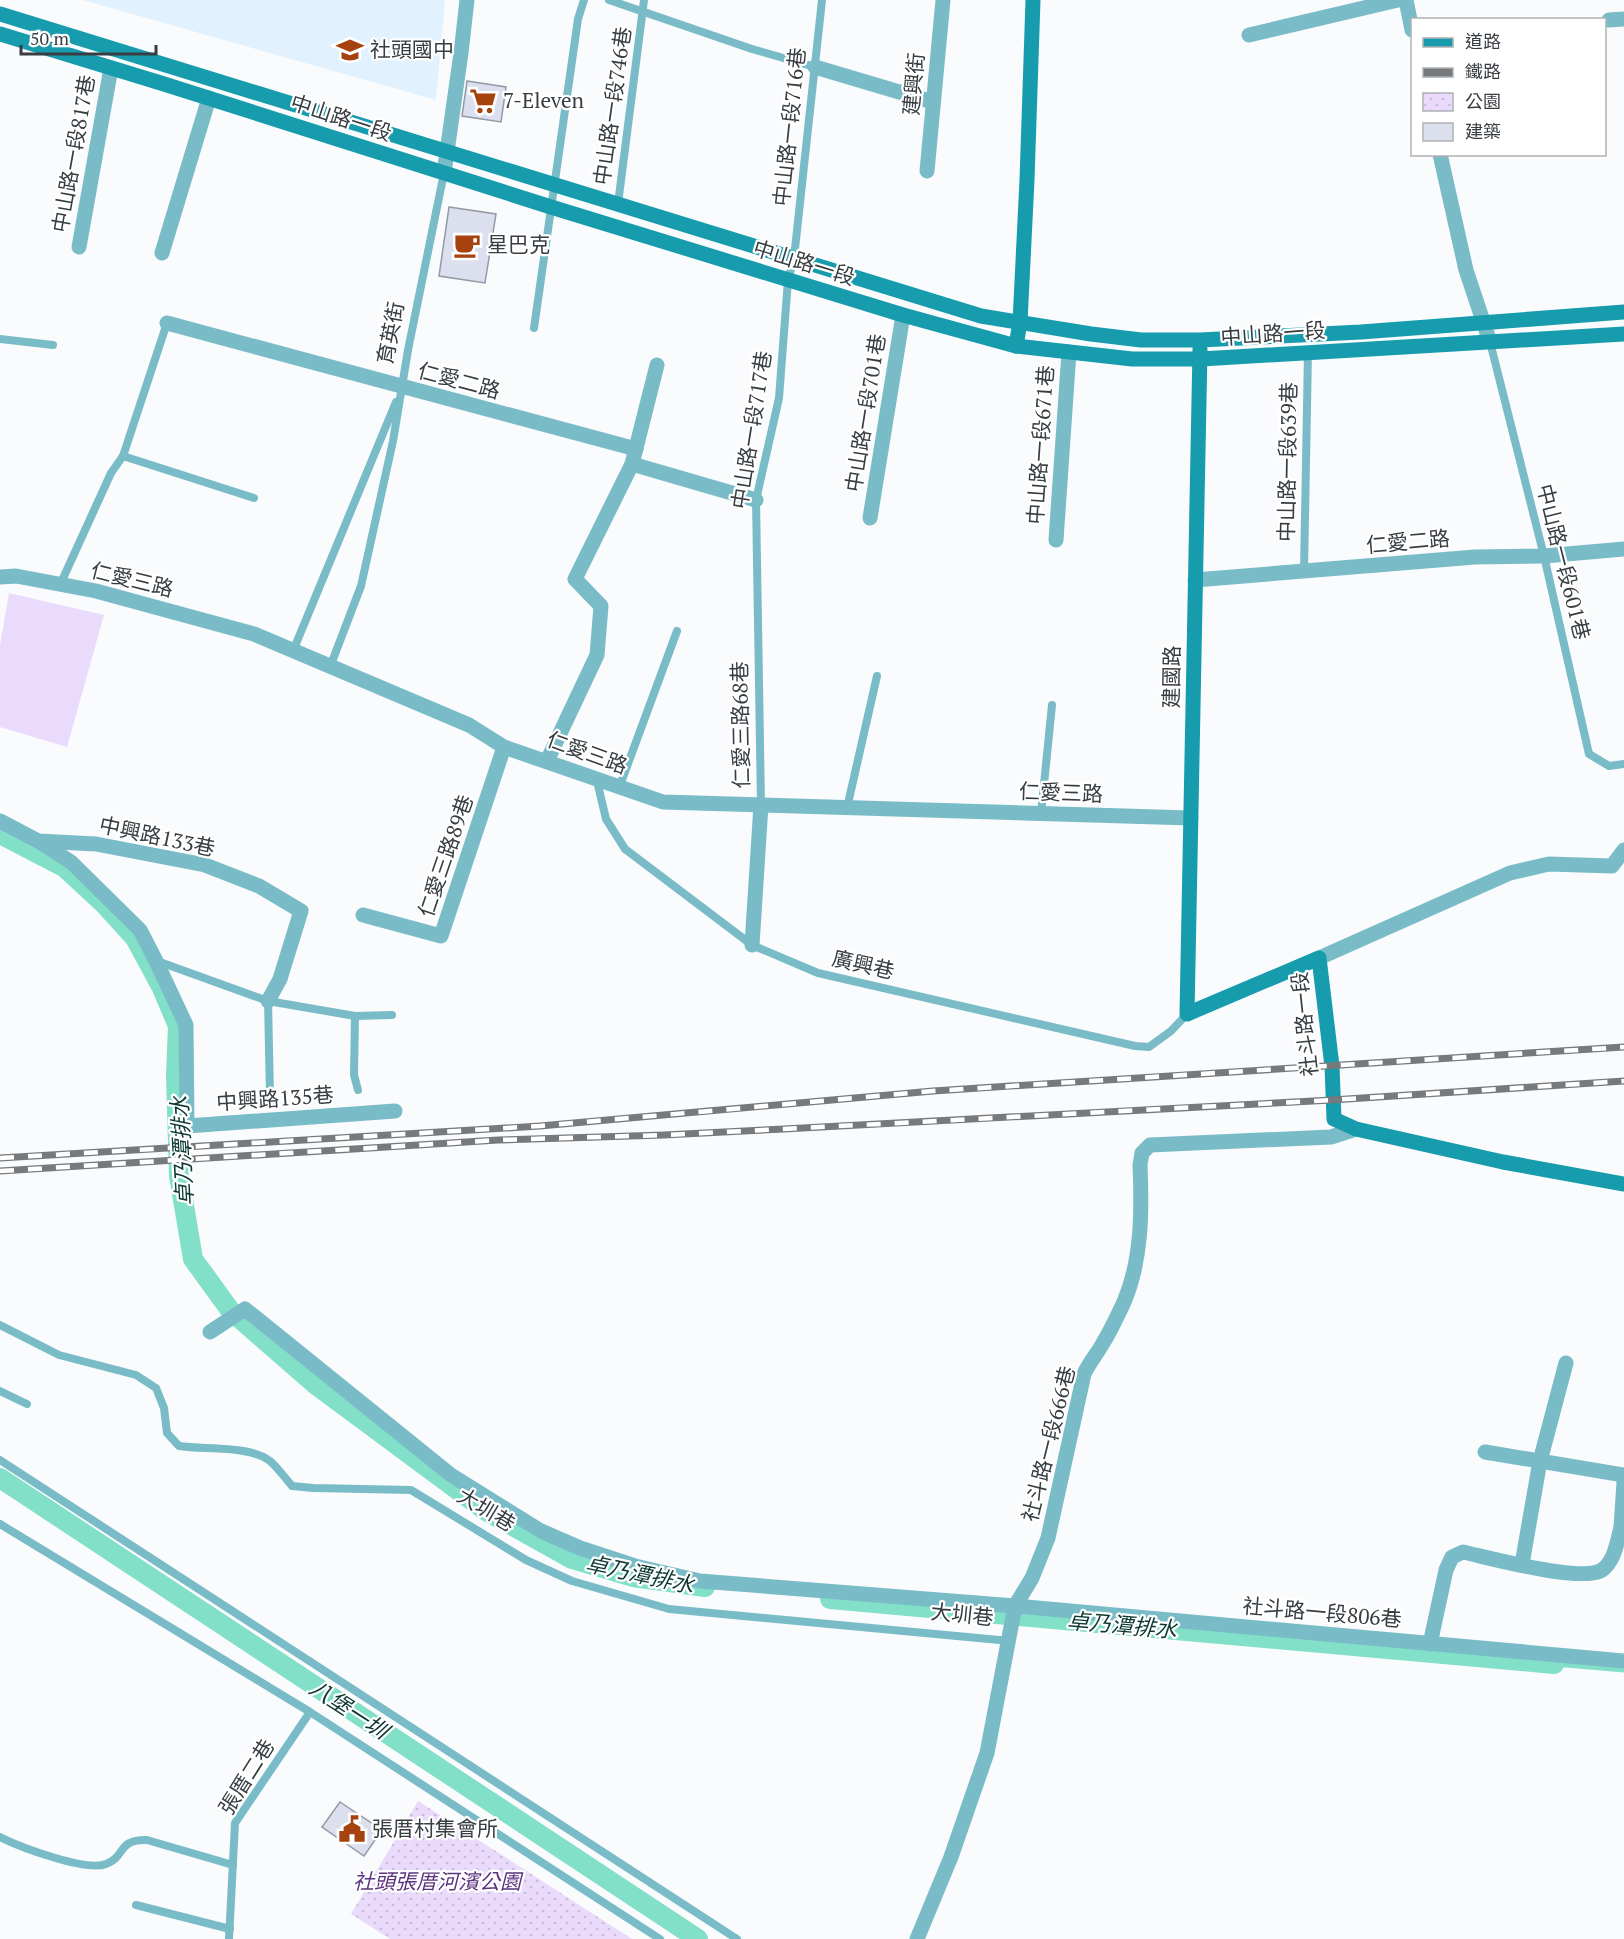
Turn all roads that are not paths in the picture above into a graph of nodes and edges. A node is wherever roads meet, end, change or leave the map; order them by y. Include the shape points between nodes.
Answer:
1 (467, 0) edge
2 (584, 0) edge
3 (609, 0) edge
4 (644, 0) edge
5 (822, 0) edge
6 (943, 0) edge
7 (1033, 0) edge
8 (1398, 0) edge
9 (1406, 0) edge
10 (643, 13) junction
11 (0, 14) edge
12 (1411, 21) edge
13 (0, 34) edge
14 (1249, 35) dead end
15 (815, 67) junction
16 (111, 68) junction
17 (209, 98) junction
18 (933, 102) junction
19 (446, 152) junction
20 (1440, 156) edge
21 (927, 171) dead end
22 (444, 173) junction
23 (552, 195) junction
24 (618, 204) junction
25 (79, 247) dead end
26 (162, 253) dead end
27 (794, 258) junction
28 (788, 280) junction
29 (1624, 312) edge
30 (903, 315) junction
31 (1020, 322) junction
32 (167, 323) joint
33 (1482, 323) junction
34 (534, 327) dead end
35 (1624, 334) edge
36 (0, 339) edge
37 (1200, 340) junction
38 (1490, 342) junction
39 (53, 345) dead end
40 (1016, 346) junction
41 (1069, 352) junction
42 (1308, 352) junction
43 (1201, 359) junction
44 (657, 365) dead end
45 (402, 387) junction
46 (123, 456) junction
47 (634, 457) junction
48 (254, 498) dead end
49 (756, 500) junction
50 (870, 518) dead end
51 (1056, 540) dead end
52 (1624, 549) edge
53 (1544, 556) junction
54 (1304, 572) junction
55 (0, 577) edge
56 (1195, 580) junction
57 (60, 585) junction
58 (677, 631) dead end
59 (758, 644) joint
60 (293, 651) junction
61 (330, 667) junction
62 (877, 676) dead end
63 (1052, 705) dead end
64 (504, 747) junction
65 (547, 761) junction
66 (1624, 764) edge
67 (597, 781) junction
68 (619, 788) junction
69 (761, 805) junction
70 (847, 808) junction
71 (1041, 814) junction
72 (1191, 818) junction
73 (0, 821) edge
74 (38, 841) junction
75 (1624, 850) edge
76 (363, 915) dead end
77 (752, 945) junction
78 (1319, 958) junction
79 (156, 961) junction
80 (268, 1001) junction
81 (1187, 1014) junction
82 (392, 1015) dead end
83 (355, 1016) junction
84 (357, 1090) dead end
85 (270, 1096) dead end
86 (395, 1111) dead end
87 (1356, 1129) junction
88 (1624, 1184) edge
89 (0, 1325) edge
90 (210, 1332) dead end
91 (1566, 1363) dead end
92 (0, 1391) edge
93 (27, 1404) dead end
94 (1485, 1452) dead end
95 (0, 1460) edge
96 (1539, 1461) junction
97 (1624, 1475) edge
98 (1624, 1482) edge
99 (0, 1524) edge
100 (1622, 1528) edge
101 (1522, 1564) junction
102 (1015, 1607) junction
103 (1011, 1635) junction
104 (1430, 1644) junction
105 (1624, 1661) edge
106 (310, 1712) junction
107 (0, 1837) edge
108 (233, 1865) junction
109 (136, 1905) dead end
110 (230, 1929) junction
111 (229, 1939) edge
112 (660, 1939) edge
113 (737, 1939) edge
114 (917, 1939) edge

1 - 19 street, 育英街
2 - 23 lane
3 - 10 lane
4 - 10 lane, 中山路一段746巷
5 - 15 lane, 中山路一段716巷
6 - 18 street, 建興街
7 - 31 main road
8 - 14 street
9 - 12 street
10 - 15 lane
10 - 24 lane, 中山路一段746巷
11 - 19 main road, 中山路一段
13 - 16 main road, 中山路一段
15 - 18 street
15 - 27 lane, 中山路一段716巷
16 - 17 main road, 中山路一段
16 - 25 street, 中山路一段817巷
17 - 22 main road, 中山路一段
17 - 26 street
18 - 21 street, 建興街
19 - 22 street, 育英街
19 - 23 main road, 中山路一段
20 - 33 street
22 - 23 main road, 中山路一段
22 - 45 lane, 育英街
23 - 24 main road, 中山路一段
23 - 28 main road, 中山路一段
23 - 34 lane
24 - 27 main road, 中山路一段
27 - 28 lane, 中山路一段717巷
27 - 31 main road, 中山路一段 via 981,316
28 - 30 main road, 中山路一段
28 - 49 lane, 中山路一段717巷 via 778,398
29 - 33 main road, 中山路一段
30 - 40 main road, 中山路一段
30 - 50 street, 中山路一段701巷
31 - 37 main road, 中山路一段 via 1141,340
31 - 40 main road
32 - 45 street, 仁愛二路
32 - 46 lane
33 - 37 main road, 中山路一段
33 - 38 street
35 - 38 main road, 中山路一段
36 - 39 lane
37 - 43 main road, 建國路
38 - 42 main road, 中山路一段
38 - 53 lane, 中山路一段601巷
40 - 41 main road, 中山路一段
41 - 43 main road, 中山路一段 via 1132,359
41 - 51 street, 中山路一段671巷
42 - 43 main road, 中山路一段
42 - 54 lane, 中山路一段639巷
43 - 56 main road, 建國路
44 - 47 street
45 - 47 street, 仁愛二路
45 - 60 lane
45 - 61 lane, 育英街 via 361,586
46 - 48 lane
46 - 57 lane via 111,473
47 - 49 street, 仁愛二路
47 - 65 street via 575,579 601,606 597,654
49 - 59 lane, 中山路一段717巷
52 - 53 street, 仁愛二路
53 - 54 street, 仁愛二路 via 1475,557
53 - 66 lane, 中山路一段601巷 via 1589,754 1609,766
54 - 56 street, 仁愛二路
55 - 57 street, 仁愛三路 via 16,576
56 - 72 main road, 建國路
57 - 60 street, 仁愛三路 via 254,634
58 - 68 lane
59 - 69 lane, 仁愛三路68巷
60 - 61 street, 仁愛三路
61 - 64 street, 仁愛三路 via 469,725
62 - 70 lane
63 - 71 lane
64 - 65 street, 仁愛三路
64 - 76 street, 仁愛三路89巷 via 441,936
65 - 67 street, 仁愛三路
67 - 68 street, 仁愛三路
67 - 77 lane, 廣興巷 via 606,819 625,849
68 - 69 street, 仁愛三路 via 663,802
69 - 70 street, 仁愛三路
69 - 77 street
70 - 71 street, 仁愛三路
71 - 72 street, 仁愛三路
72 - 81 main road, 建國路
73 - 74 street, 中興路133巷
74 - 79 street, 中興路135巷 via 71,862 140,930
74 - 80 street, 中興路133巷 via 96,844 205,865 260,886 301,911 280,979
75 - 78 street, 社斗路一段 via 1612,866 1549,864 1510,873
77 - 81 lane, 廣興巷 via 818,973 1135,1046 1149,1047
78 - 81 main road
78 - 87 main road, 社斗路一段 via 1334,1119
79 - 80 lane
79 - 86 street, 中興路135巷 via 186,1025 187,1126
80 - 83 lane
80 - 85 lane
82 - 83 lane
83 - 84 lane
87 - 88 main road, 社斗路一段
87 - 102 street, 社斗路一段666巷 via 1331,1137 1150,1145 1142,1153 1139,1246 1130,1286 1084,1374 1048,1538
89 - 103 lane, 大圳巷 via 59,1355 136,1375 156,1388 164,1408 167,1433 179,1446 256,1454 269,1460 292,1486 411,1490 526,1560 583,1585 669,1609
90 - 102 street, 大圳巷 via 245,1309 451,1475 541,1531 580,1548 700,1581
91 - 96 street
92 - 93 lane
94 - 96 street
95 - 113 lane
96 - 97 street
96 - 101 street
98 - 100 street
99 - 106 lane
100 - 101 street via 1613,1557 1602,1570 1563,1573
101 - 104 street via 1463,1552 1452,1557
102 - 103 street
102 - 104 street, 社斗路一段806巷
103 - 114 street, 大圳巷 via 987,1753
104 - 105 street, 社斗路一段806巷
106 - 108 lane, 張厝二巷 via 235,1823
106 - 112 lane
107 - 108 lane via 72,1863 105,1865 125,1845 147,1840
108 - 110 lane, 張厝二巷
109 - 110 lane
110 - 111 lane, 張厝二巷

